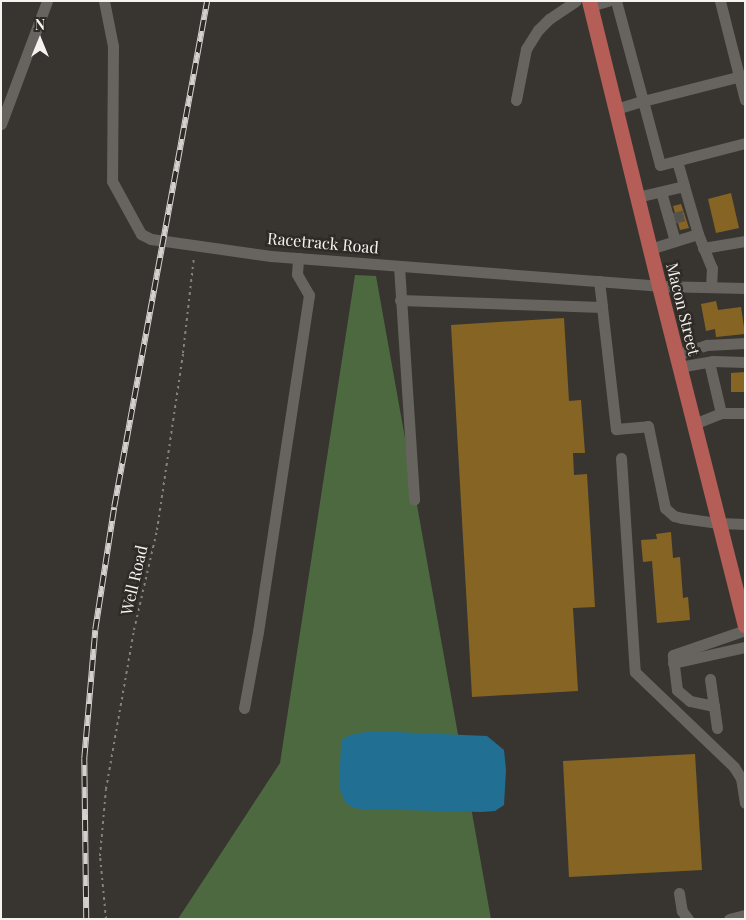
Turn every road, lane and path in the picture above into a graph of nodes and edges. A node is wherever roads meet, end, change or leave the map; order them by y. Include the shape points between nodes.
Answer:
1 (47, 1) edge
2 (104, 1) edge
3 (576, 1) edge
4 (608, 1) edge
5 (616, 1) edge
6 (720, 1) edge
7 (590, 3) edge
8 (742, 76) edge
9 (516, 100) dead end
10 (745, 100) edge
11 (643, 101) junction
12 (616, 109) junction
13 (1, 124) edge
14 (745, 143) edge
15 (677, 160) junction
16 (684, 186) junction
17 (661, 192) junction
18 (637, 197) junction
19 (698, 234) junction
20 (675, 241) junction
21 (745, 241) edge
22 (196, 246) junction
23 (703, 248) junction
24 (650, 249) junction
25 (298, 258) junction
26 (399, 266) junction
27 (599, 282) junction
28 (658, 286) junction
29 (710, 287) junction
30 (745, 288) edge
31 (400, 300) junction
32 (602, 307) junction
33 (745, 343) edge
34 (678, 361) junction
35 (709, 362) junction
36 (745, 362) edge
37 (721, 413) junction
38 (745, 413) edge
39 (694, 424) junction
40 (621, 458) dead end
41 (414, 500) dead end
42 (719, 523) junction
43 (745, 524) edge
44 (745, 625) edge
45 (745, 630) edge
46 (745, 647) edge
47 (673, 663) junction
48 (710, 679) dead end
49 (714, 706) junction
50 (244, 708) dead end
51 (717, 728) dead end
52 (745, 803) edge
53 (680, 893) dead end
54 (745, 915) edge
55 (106, 919) edge
56 (688, 919) edge
57 (729, 919) edge

1 - 13 street
2 - 22 street, Racetrack Road via 113,46 112,181 141,234 151,239
3 - 9 street via 549,19 526,49
4 - 7 street
5 - 11 street
6 - 8 street
7 - 12 main road, Macon Street
8 - 10 street
8 - 11 street
11 - 12 street
11 - 15 street via 660,165
12 - 18 main road, Macon Street
14 - 15 street
15 - 16 street
16 - 17 street
16 - 19 street via 689,214
17 - 18 street
17 - 20 street
18 - 24 main road, Macon Street
19 - 20 street
19 - 23 street
20 - 24 street
21 - 23 street
22 - 25 street, Racetrack Road
22 - 55 path, Well Road via 157,530 134,630 106,789 100,856
23 - 29 street via 712,268
24 - 28 main road, Macon Street
25 - 26 street, Racetrack Road
25 - 50 street via 297,274 309,295
26 - 27 street, Racetrack Road
26 - 31 street
27 - 28 street, Racetrack Road
27 - 32 street
28 - 29 street, Racetrack Road
28 - 34 main road, Macon Street
29 - 30 street, Racetrack Road
31 - 32 street
31 - 41 street
32 - 42 street via 616,428 648,426 668,513
33 - 34 street via 707,345
34 - 35 street
34 - 39 main road, Macon Street
35 - 36 street
35 - 37 street
37 - 38 street
37 - 39 street
39 - 42 main road, Macon Street
40 - 52 street via 635,672 734,767 741,778
42 - 43 street
42 - 44 main road, Macon Street
45 - 47 street via 704,646 680,651 673,655
46 - 47 street
47 - 49 street via 680,694 690,701
48 - 49 street
49 - 51 street
53 - 56 street via 682,911
54 - 57 street

